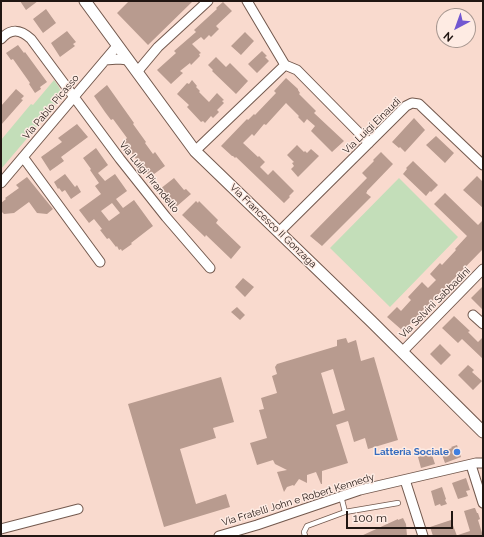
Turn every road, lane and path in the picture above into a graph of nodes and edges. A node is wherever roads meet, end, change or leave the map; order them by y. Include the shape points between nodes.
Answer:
1 (85, 1) edge
2 (208, 1) edge
3 (247, 1) edge
4 (1, 39) edge
5 (117, 46) junction
6 (105, 60) junction
7 (128, 60) junction
8 (285, 64) junction
9 (137, 72) junction
10 (73, 97) junction
11 (368, 143) junction
12 (195, 151) junction
13 (23, 157) junction
14 (483, 165) edge
15 (1, 183) edge
16 (279, 232) junction
17 (100, 262) dead end
18 (210, 268) dead end
19 (483, 269) edge
20 (473, 315) dead end
21 (483, 324) edge
22 (402, 352) junction
23 (483, 432) edge
24 (478, 463) edge
25 (405, 480) junction
26 (341, 496) junction
27 (398, 503) dead end
28 (483, 503) edge
29 (78, 509) dead end
30 (345, 512) junction
31 (1, 529) edge
32 (219, 536) edge
33 (305, 536) edge
34 (423, 536) edge

1 - 5 street, Via Francesco II Gonzaga
2 - 9 street via 158,47
3 - 8 street
4 - 10 street, Via Luigi Pirandello via 17,31 27,35
5 - 6 street, Via Pablo Picasso
5 - 7 street, Via Francesco II Gonzaga
6 - 7 street
6 - 10 street, Via Pablo Picasso
7 - 9 street, Via Francesco II Gonzaga
8 - 11 street via 297,70
8 - 12 street
9 - 12 street, Via Francesco II Gonzaga
10 - 13 street, Via Pablo Picasso
10 - 18 street, Via Luigi Pirandello via 129,171
11 - 14 street, Via Luigi Einaudi via 406,106 412,103 419,104
11 - 16 street, Via Luigi Einaudi
12 - 16 street, Via Francesco II Gonzaga
13 - 15 street, Via Pablo Picasso
13 - 17 street
16 - 22 street, Via Francesco II Gonzaga
19 - 22 street, Via Selvini Sabbadini
20 - 21 street
22 - 23 street, Via Francesco II Gonzaga
24 - 25 street, Via Fratelli John e Robert Kennedy
24 - 28 street
25 - 26 street, Via Fratelli John e Robert Kennedy
25 - 34 street
26 - 30 lane
26 - 32 street, Via Fratelli John e Robert Kennedy
27 - 30 lane
29 - 31 street
30 - 33 lane via 307,526

